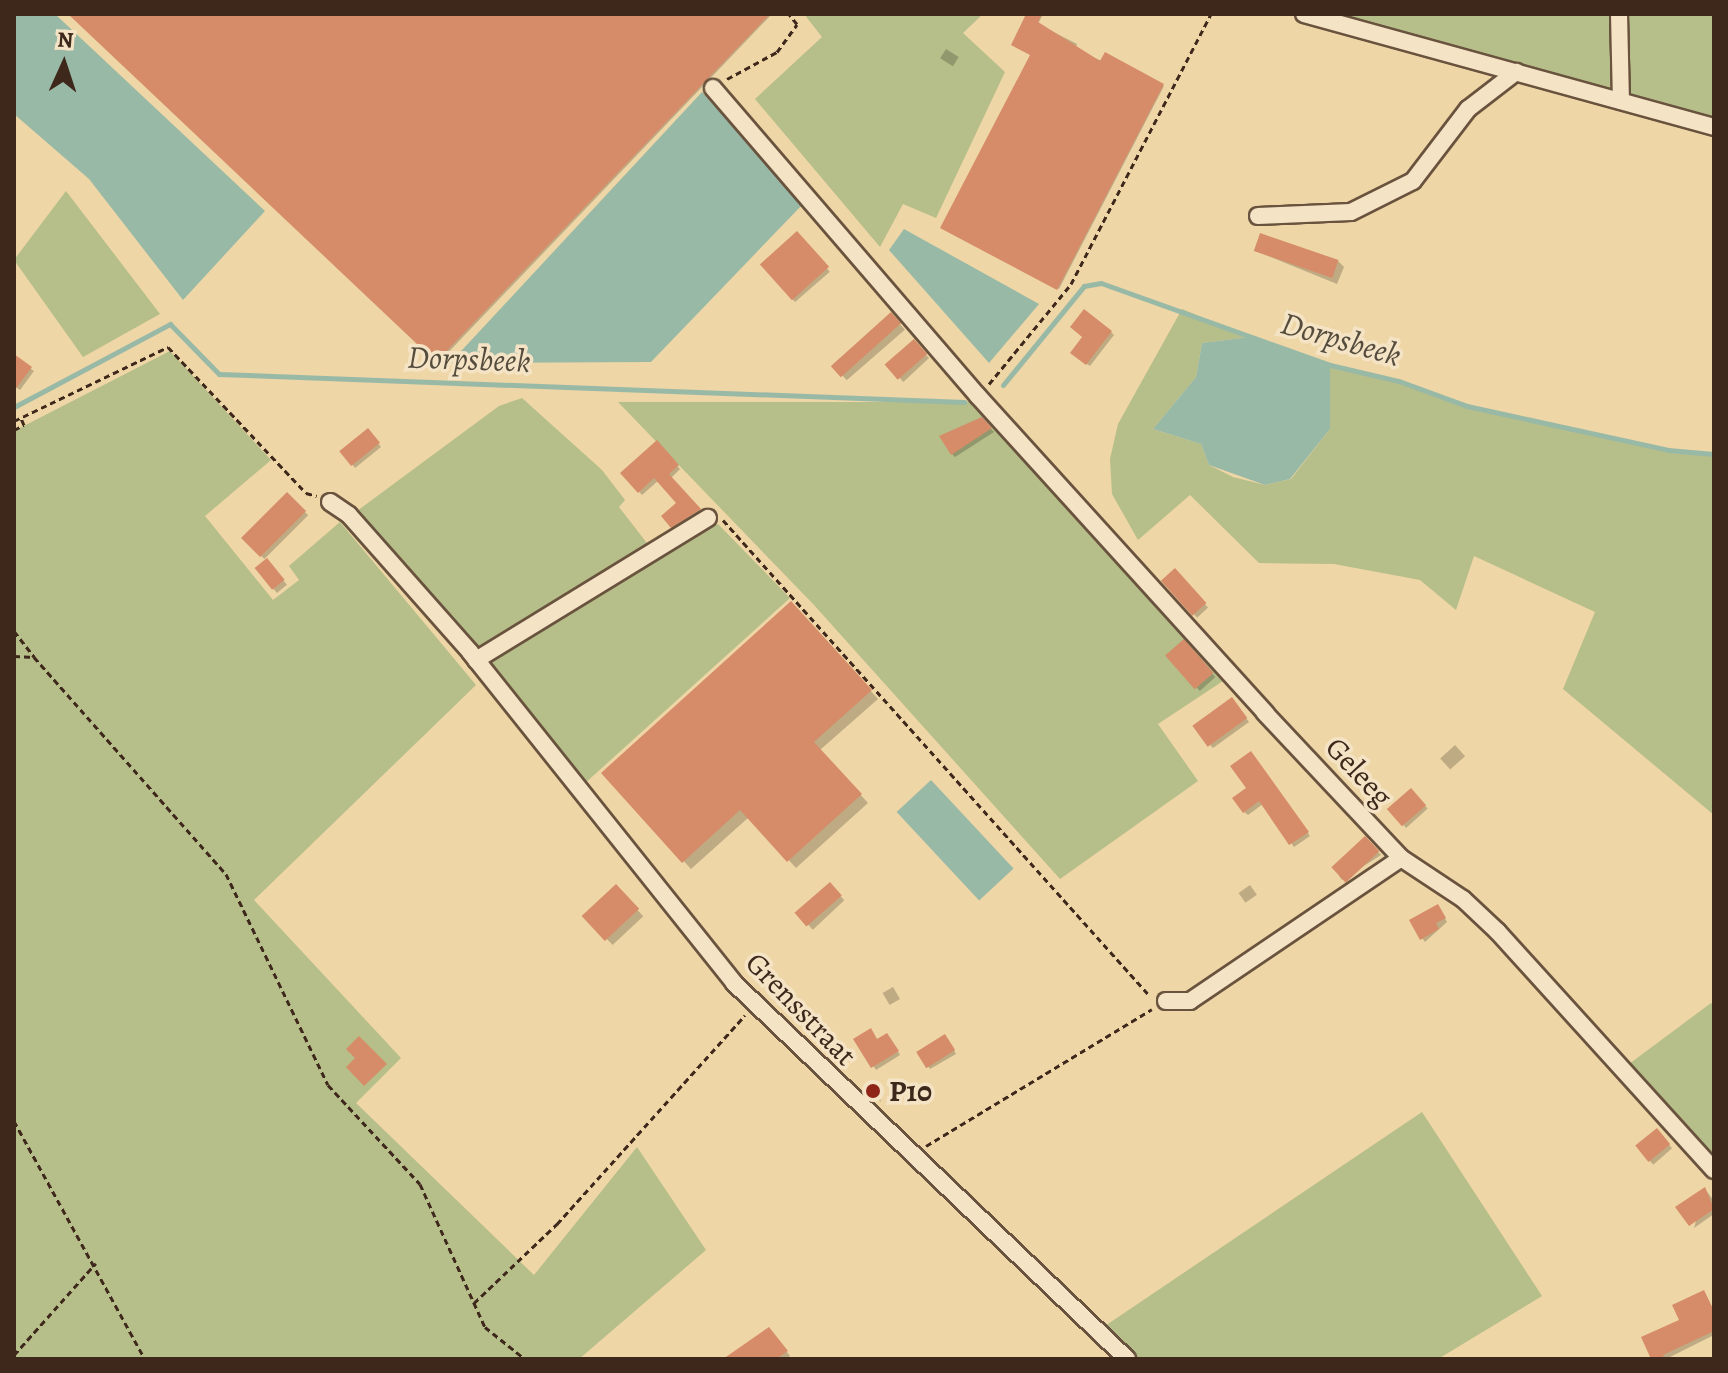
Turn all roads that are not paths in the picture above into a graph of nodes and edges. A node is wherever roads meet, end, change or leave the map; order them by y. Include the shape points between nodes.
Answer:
1 (1304, 14) edge
2 (1619, 14) edge
3 (1516, 72) junction
4 (713, 88) road end
5 (1621, 101) junction
6 (1714, 127) edge
7 (1258, 216) dead end
8 (330, 502) road end
9 (708, 518) road end
10 (476, 660) junction
11 (1401, 858) junction
12 (1166, 1001) road end
13 (1714, 1170) edge
14 (1127, 1359) edge

1 - 3 street
2 - 5 street
3 - 5 street
3 - 7 street via 1468,109 1413,181 1351,212
4 - 11 street, Geleeg via 978,396
5 - 6 street
8 - 10 street, Grensstraat via 349,515
9 - 10 street
10 - 14 street, Grensstraat via 755,1003
11 - 12 street via 1190,1001
11 - 13 street, Geleeg via 1463,899 1498,932

